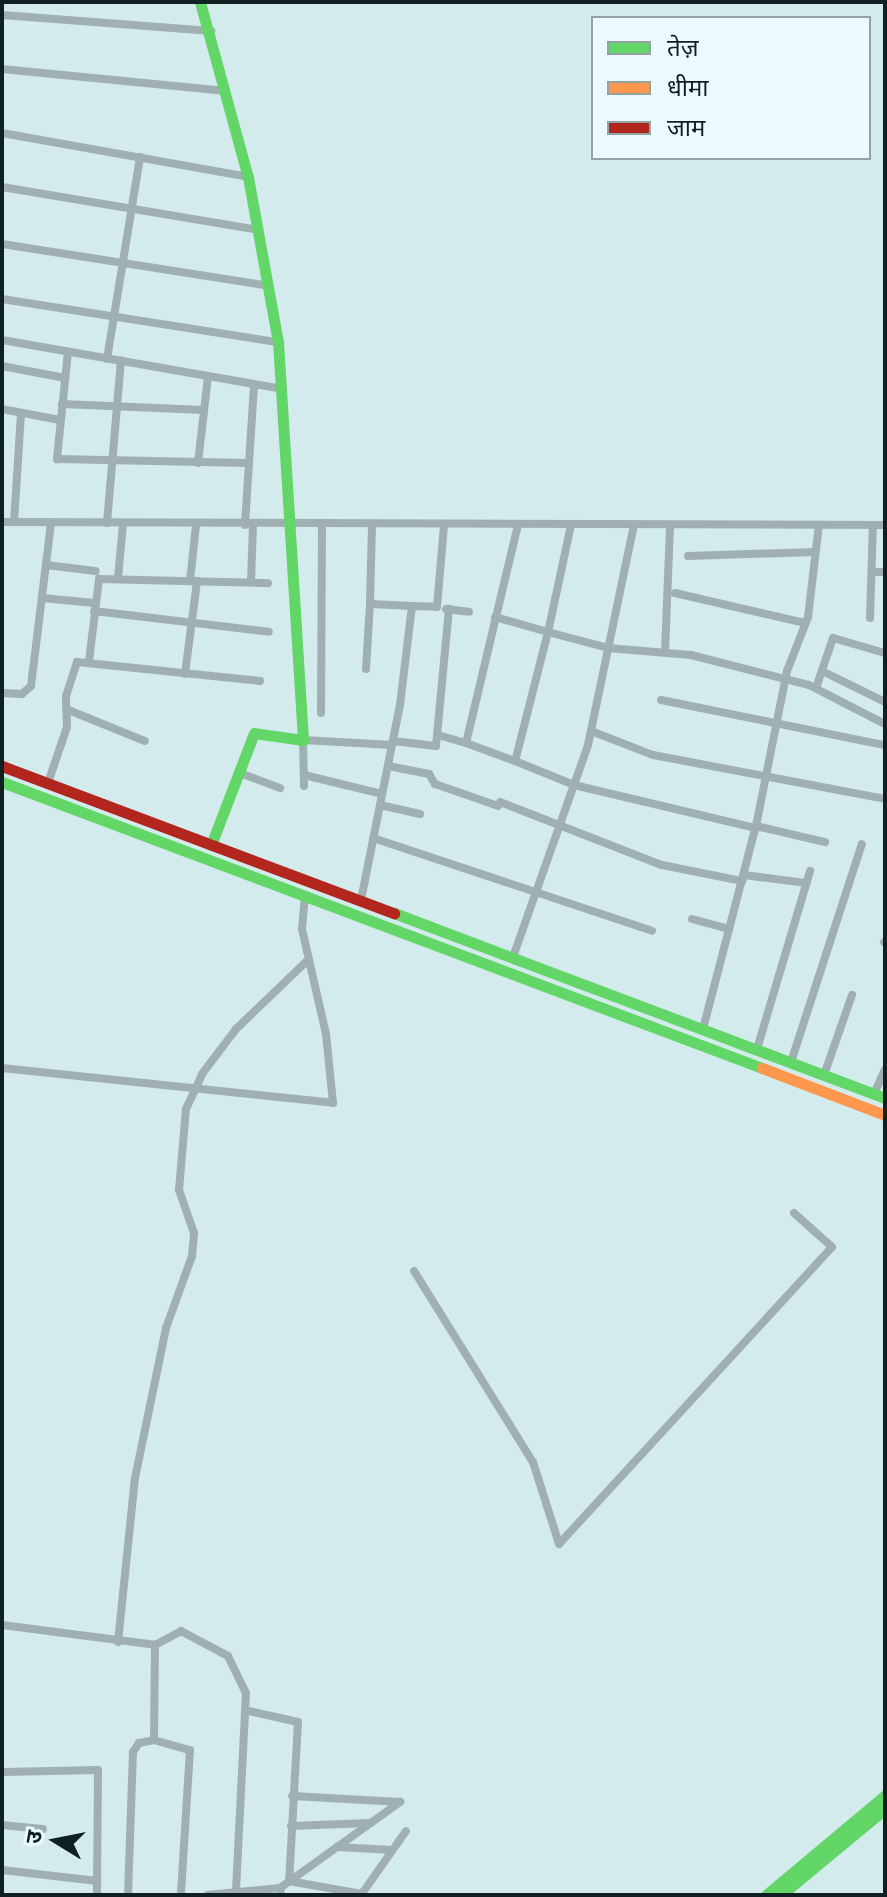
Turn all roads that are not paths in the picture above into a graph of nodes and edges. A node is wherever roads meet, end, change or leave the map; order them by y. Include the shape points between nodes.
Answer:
1 (200, 2) edge
2 (2, 15) edge
3 (211, 31) junction
4 (2, 71) edge
5 (227, 91) junction
6 (2, 133) edge
7 (140, 157) junction
8 (248, 177) junction
9 (2, 187) edge
10 (131, 210) junction
11 (259, 230) junction
12 (2, 244) edge
13 (123, 264) junction
14 (269, 286) junction
15 (2, 299) edge
16 (115, 318) junction
17 (2, 340) edge
18 (278, 342) junction
19 (68, 352) junction
20 (107, 359) junction
21 (121, 361) junction
22 (2, 366) edge
23 (208, 377) junction
24 (65, 378) junction
25 (254, 385) junction
26 (284, 389) junction
27 (62, 404) junction
28 (119, 407) junction
29 (2, 409) edge
30 (204, 410) junction
31 (21, 413) junction
32 (60, 420) junction
33 (111, 462) junction
34 (198, 463) junction
35 (248, 463) junction
36 (2, 522) edge
37 (14, 522) junction
38 (51, 523) junction
39 (107, 523) junction
40 (123, 524) junction
41 (196, 525) junction
42 (249, 525) junction
43 (444, 525) junction
44 (518, 525) junction
45 (571, 525) junction
46 (634, 525) junction
47 (670, 525) junction
48 (819, 525) junction
49 (873, 525) junction
50 (885, 525) edge
51 (292, 526) junction
52 (322, 526) junction
53 (372, 526) junction
54 (815, 552) junction
55 (688, 556) dead end
56 (46, 565) junction
57 (96, 571) dead end
58 (872, 572) junction
59 (885, 572) edge
60 (118, 578) junction
61 (194, 581) junction
62 (251, 582) junction
63 (268, 583) dead end
64 (675, 593) dead end
65 (42, 598) junction
66 (370, 604) junction
67 (412, 606) junction
68 (95, 607) junction
69 (437, 607) junction
70 (449, 609) junction
71 (469, 612) dead end
72 (495, 617) junction
73 (870, 618) dead end
74 (191, 623) junction
75 (805, 623) junction
76 (269, 632) dead end
77 (548, 632) junction
78 (608, 648) junction
79 (665, 652) junction
80 (885, 653) edge
81 (89, 661) junction
82 (366, 669) dead end
83 (822, 671) junction
84 (185, 674) junction
85 (786, 679) junction
86 (260, 681) dead end
87 (816, 688) junction
88 (2, 693) edge
89 (661, 700) dead end
90 (885, 702) edge
91 (66, 709) junction
92 (321, 713) dead end
93 (778, 719) junction
94 (885, 724) edge
95 (591, 731) junction
96 (438, 735) junction
97 (303, 740) junction
98 (145, 741) dead end
99 (392, 743) junction
100 (466, 743) junction
101 (885, 745) edge
102 (515, 761) junction
103 (2, 766) edge
104 (388, 766) junction
105 (240, 773) junction
106 (767, 773) junction
107 (304, 775) junction
108 (2, 782) edge
109 (48, 783) junction
110 (574, 785) junction
111 (304, 786) dead end
112 (280, 788) dead end
113 (382, 794) junction
114 (885, 799) edge
115 (380, 805) junction
116 (420, 814) dead end
117 (560, 824) junction
118 (756, 827) junction
119 (373, 838) junction
120 (825, 842) dead end
121 (862, 844) dead end
122 (211, 845) junction
123 (810, 871) dead end
124 (742, 881) junction
125 (806, 883) junction
126 (536, 894) junction
127 (305, 897) junction
128 (361, 900) junction
129 (692, 919) dead end
130 (729, 929) junction
131 (652, 931) dead end
132 (513, 957) junction
133 (307, 961) junction
134 (852, 995) dead end
135 (703, 1029) junction
136 (757, 1049) junction
137 (791, 1062) junction
138 (2, 1068) edge
139 (885, 1069) edge
140 (824, 1075) junction
141 (192, 1092) junction
142 (880, 1096) edge
143 (885, 1115) edge
144 (794, 1213) dead end
145 (414, 1271) dead end
146 (2, 1625) edge
147 (118, 1642) junction
148 (155, 1645) junction
149 (249, 1711) junction
150 (154, 1740) junction
151 (2, 1772) edge
152 (885, 1795) edge
153 (292, 1796) junction
154 (885, 1809) edge
155 (371, 1823) junction
156 (2, 1825) edge
157 (291, 1826) junction
158 (43, 1829) dead end
159 (406, 1831) dead end
160 (337, 1847) junction
161 (392, 1850) junction
162 (2, 1870) edge
163 (97, 1881) junction
164 (289, 1881) junction
165 (236, 1891) junction
166 (280, 1891) edge
167 (361, 1894) edge
168 (97, 1895) edge
169 (128, 1895) edge
170 (181, 1895) edge
171 (208, 1895) edge
172 (766, 1895) edge
173 (781, 1895) edge

1 - 3 main road
2 - 3 street
3 - 5 main road
4 - 5 street
5 - 8 main road
6 - 7 street
7 - 8 street
7 - 10 street
8 - 11 main road
9 - 10 street
10 - 11 street
10 - 13 street
11 - 14 main road
12 - 13 street
13 - 14 street
13 - 16 street
14 - 18 main road
15 - 16 street
16 - 18 street
16 - 20 street
17 - 19 street
18 - 26 main road
19 - 20 street
19 - 24 street
20 - 21 street
21 - 23 street
21 - 28 street
22 - 24 street
23 - 25 street
23 - 30 street
24 - 27 street
25 - 26 street
25 - 35 street
26 - 51 main road
27 - 28 street
27 - 32 street
28 - 30 street
28 - 33 street
29 - 31 street
30 - 34 street
31 - 32 street
31 - 37 street
32 - 33 street via 57,459
33 - 34 street
33 - 39 street
34 - 35 street
35 - 42 street
36 - 37 street
37 - 38 street
38 - 39 street
38 - 56 street
39 - 40 street
40 - 41 street
40 - 60 street
41 - 42 street
41 - 61 street
42 - 51 street
42 - 62 street
43 - 44 street
43 - 53 street
43 - 69 street
44 - 45 street
44 - 72 street
45 - 46 street
45 - 77 street
46 - 47 street
46 - 78 street
47 - 48 street
47 - 79 street
48 - 49 street
48 - 54 street
49 - 50 street
49 - 58 street
51 - 52 street
51 - 97 main road
52 - 53 street
52 - 92 street
53 - 66 street
54 - 55 street
54 - 75 street
56 - 57 street
56 - 65 street
58 - 59 street
58 - 73 street
60 - 61 street
60 - 68 street via 99,579
61 - 62 street
61 - 74 street
62 - 63 street
64 - 75 street
65 - 68 street
65 - 88 street via 31,686 22,694
66 - 67 street
66 - 82 street
67 - 69 street
67 - 99 street
68 - 74 street
68 - 81 street
69 - 70 street
70 - 71 street
70 - 96 street
72 - 77 street
72 - 100 street
74 - 76 street
74 - 84 street
75 - 85 street
77 - 78 street
77 - 102 street
78 - 79 street
78 - 95 street
79 - 85 street
80 - 83 street via 836,637
81 - 84 street
81 - 91 street via 73,668
83 - 87 street
83 - 90 street
84 - 86 street
85 - 87 street
85 - 93 street
87 - 94 street
89 - 93 street
91 - 98 street
91 - 109 street via 67,727
93 - 101 street
93 - 106 street
95 - 106 street via 653,755
95 - 110 street
96 - 99 street via 431,749
96 - 100 street
97 - 99 street
97 - 105 main road via 254,733
97 - 107 street
99 - 104 street
100 - 102 street
102 - 110 street
103 - 109 main road
104 - 113 street
104 - 117 street via 429,774 435,784
105 - 112 street
105 - 122 main road
106 - 114 street
106 - 118 street
107 - 111 street
107 - 113 street
108 - 127 main road
109 - 122 main road
110 - 117 street
110 - 118 street
113 - 115 street
115 - 116 street
115 - 119 street
117 - 124 street via 618,852
117 - 126 street
118 - 120 street
118 - 124 street
119 - 126 street
119 - 128 street
121 - 137 street
122 - 128 main road
123 - 125 street
124 - 125 street via 744,875
124 - 130 street
125 - 136 street
126 - 131 street
126 - 132 street
127 - 133 street
127 - 143 main road
128 - 132 main road
129 - 130 street
130 - 135 street
132 - 135 main road
133 - 141 street via 261,999
133 - 141 street via 326,1034 333,1103
134 - 140 street
135 - 136 main road
136 - 137 main road
137 - 140 main road
138 - 141 street
139 - 142 street
140 - 142 main road
141 - 147 street via 179,1167 194,1233 192,1256 155,1369 135,1478
144 - 145 street via 832,1247 559,1544 533,1462
146 - 147 street
147 - 148 street
148 - 149 street via 181,1631 214,1644 242,1676
148 - 150 street
149 - 153 street via 298,1722
149 - 165 street
150 - 169 street via 139,1743 133,1752
150 - 170 street via 190,1750
151 - 163 street via 98,1770
152 - 172 main road
153 - 155 street via 400,1799
153 - 157 street
154 - 173 main road
155 - 157 street
155 - 160 street
156 - 158 street
157 - 164 street
159 - 161 street
160 - 161 street
160 - 164 street
161 - 167 street
162 - 163 street
163 - 168 street
164 - 166 street
164 - 167 street
165 - 166 street
165 - 171 street

